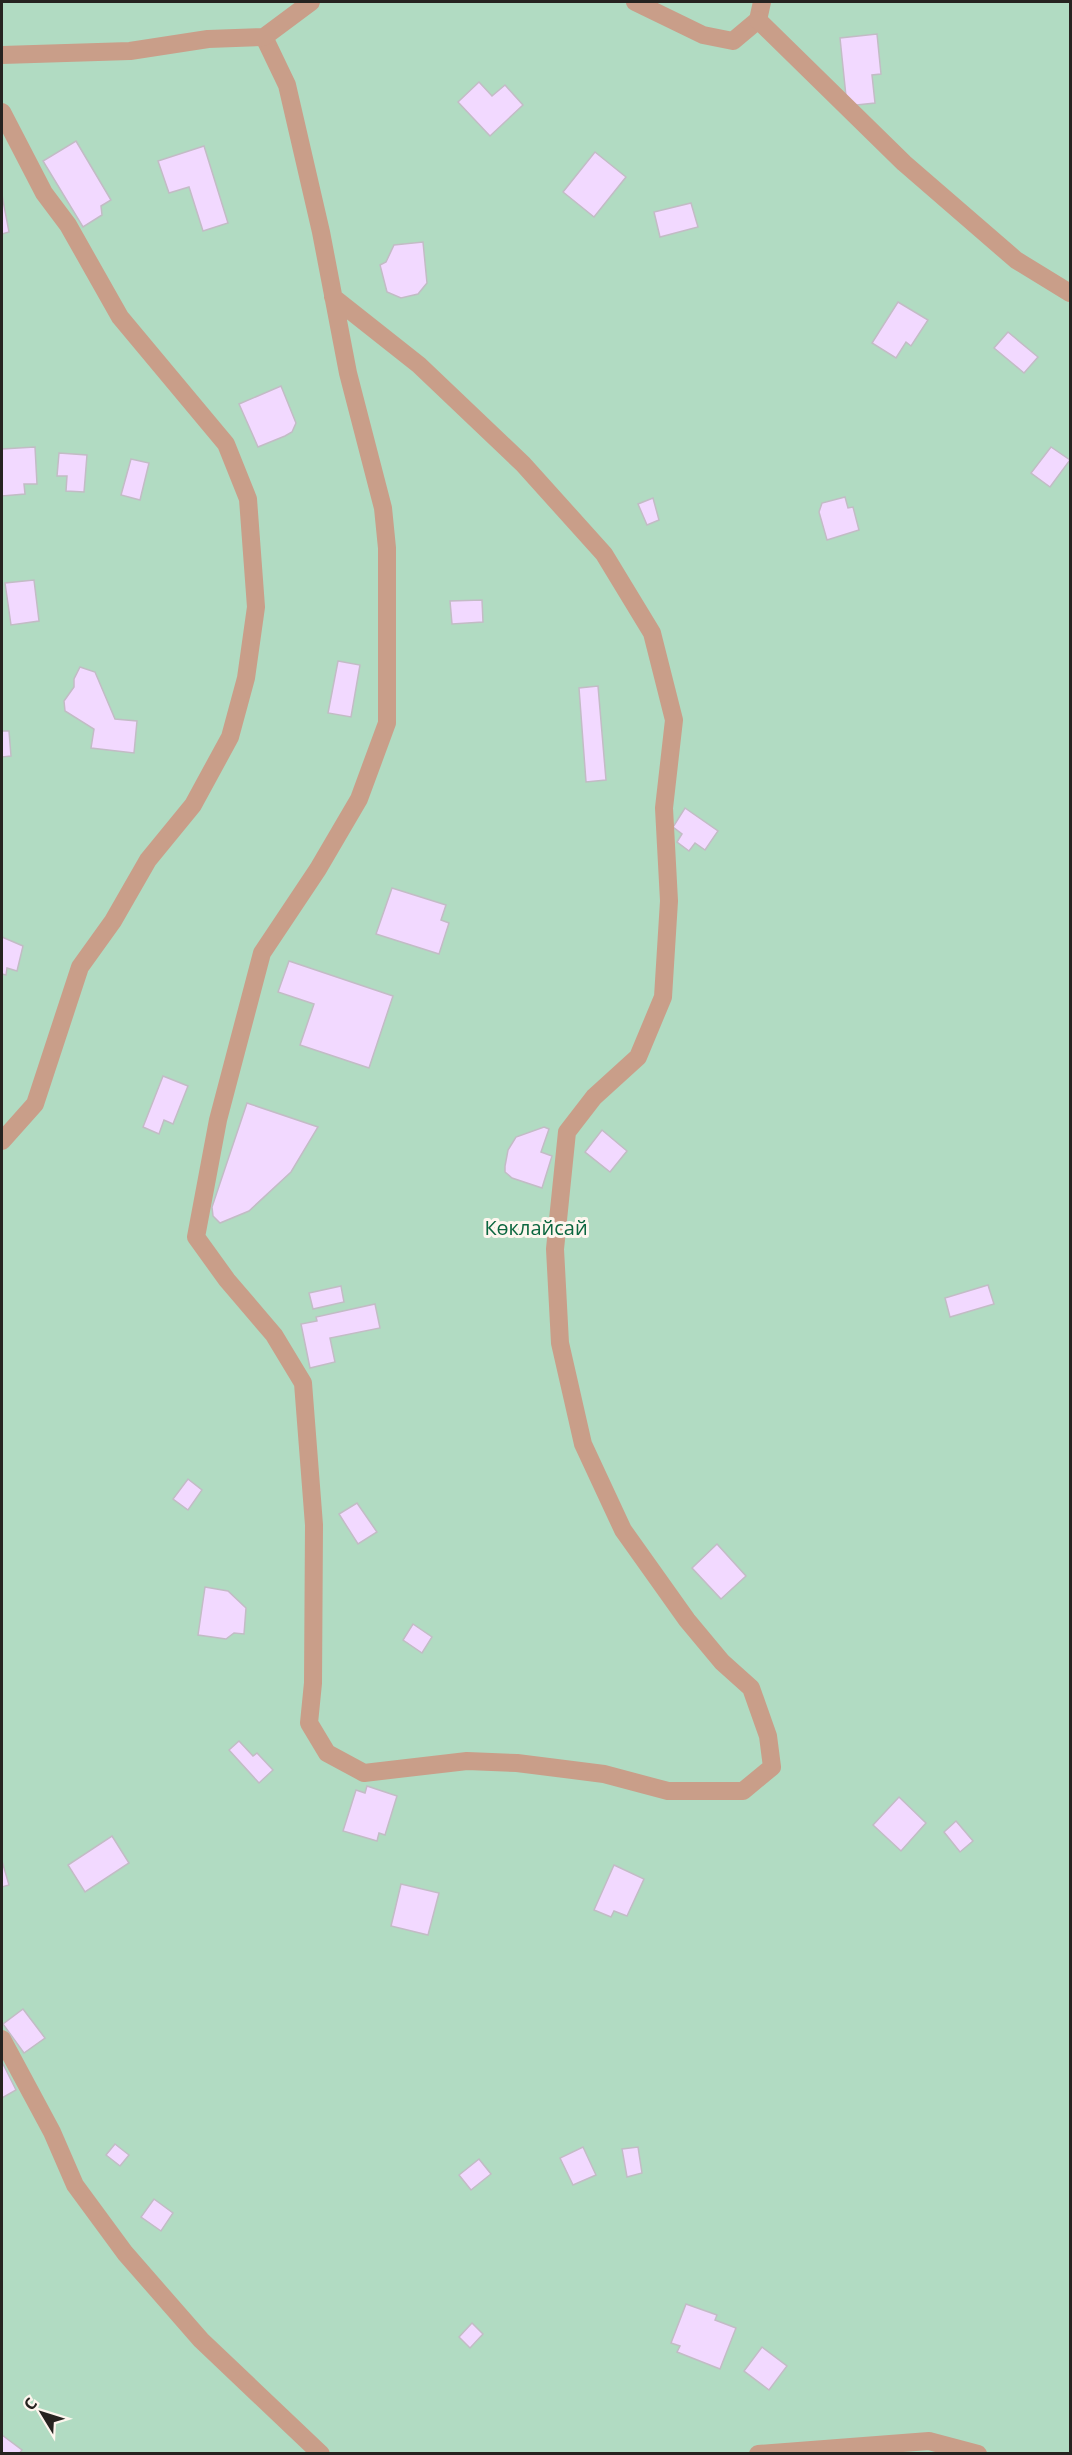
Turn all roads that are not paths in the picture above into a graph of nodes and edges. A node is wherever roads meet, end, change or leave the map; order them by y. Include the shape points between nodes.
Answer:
1 (311, 2) edge
2 (635, 2) edge
3 (762, 2) edge
4 (758, 20) junction
5 (264, 36) junction
6 (2, 55) edge
7 (2, 112) edge
8 (1071, 293) edge
9 (333, 297) junction
10 (2, 1141) edge
11 (2, 2039) edge
12 (321, 2454) edge
13 (758, 2454) edge
14 (978, 2454) edge

1 - 5 street
2 - 4 street via 703,35 733,41
3 - 4 street
4 - 8 street via 913,170 1016,260
5 - 6 street via 208,39 130,51
5 - 9 street via 287,85
7 - 10 street via 44,193 68,225 120,317 226,444 248,499 256,607 246,678 230,737 193,806 148,860 113,921 80,967 35,1104
9 - 9 street via 383,508 387,548 387,723 359,799 262,953 218,1120 196,1237 274,1335 303,1383 314,1525 309,1723 327,1753 364,1773 467,1761 517,1763 604,1774 668,1791 743,1791 772,1767 768,1736 751,1688 722,1662 687,1620 623,1530 583,1444 560,1343 555,1249 567,1132 594,1098 638,1058 663,997 669,901 664,808 674,720 652,633 604,554 523,464 419,365
11 - 12 street via 52,2132 75,2185 125,2253 201,2340
13 - 14 street via 929,2441

